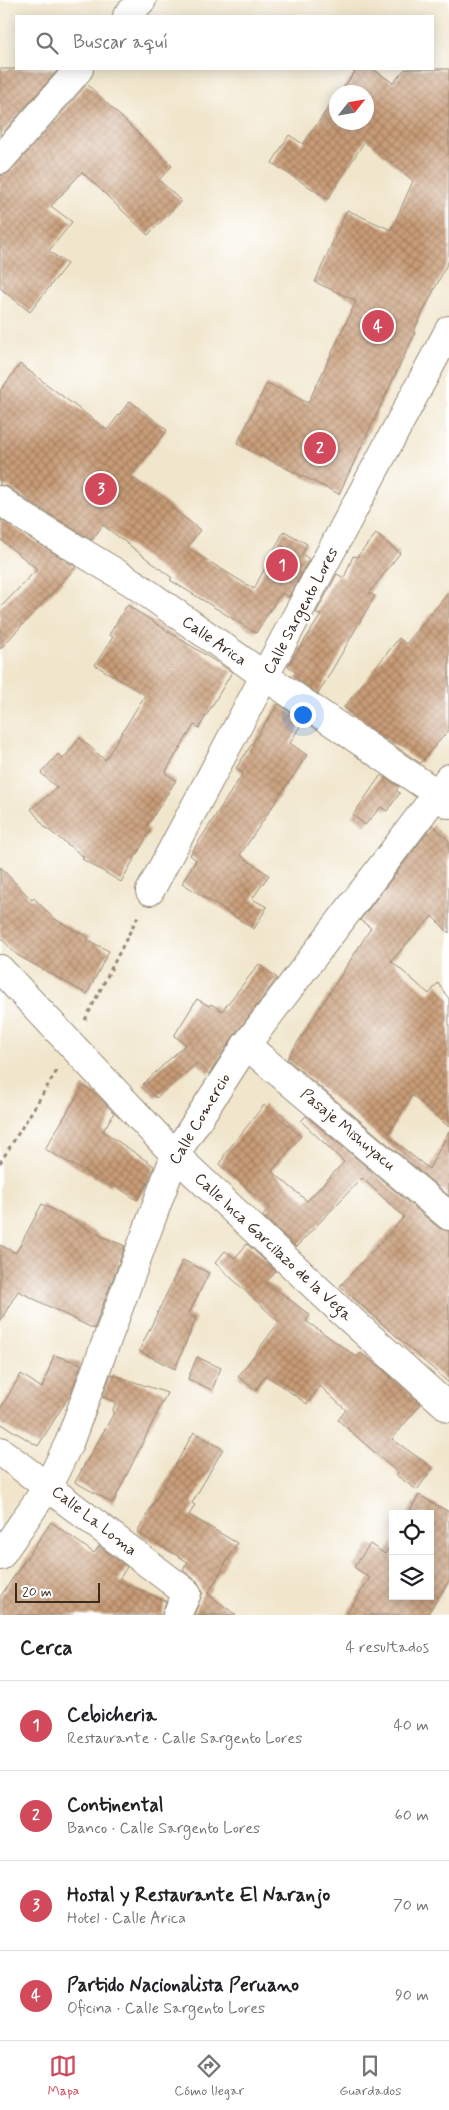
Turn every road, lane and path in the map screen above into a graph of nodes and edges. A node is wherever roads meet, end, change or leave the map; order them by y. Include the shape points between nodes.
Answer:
1 (142, 0) edge
2 (128, 15) edge
3 (78, 70) edge
4 (0, 160) edge
5 (449, 330) edge
6 (0, 500) edge
7 (266, 678) junction
8 (445, 792) edge
9 (150, 891) joint
10 (0, 969) edge
11 (246, 1045) junction
12 (72, 1046) junction
13 (175, 1155) junction
14 (0, 1163) edge
15 (449, 1216) edge
16 (449, 1408) edge
17 (0, 1451) edge
18 (48, 1486) junction
19 (0, 1556) edge
20 (182, 1604) edge

1 - 2 street
3 - 4 street
5 - 7 street, Calle Sargento Lores
6 - 7 street, Calle Arica via 133,583
7 - 8 street, Calle Arica
7 - 9 street, Calle Sargento Lores
8 - 11 street, Calle Comercio
9 - 12 path
10 - 12 street, Calle Inca Garcilazo de la Vega
11 - 13 street, Calle Comercio
11 - 15 street, Pasaje Mishuyacu
12 - 13 street, Calle Inca Garcilazo de la Vega
12 - 14 path
13 - 16 street, Calle Inca Garcilazo de la Vega
13 - 18 street, Calle Comercio via 69,1443
17 - 18 street, Calle La Loma
18 - 19 street, Calle Comercio
18 - 20 street, Calle La Loma

